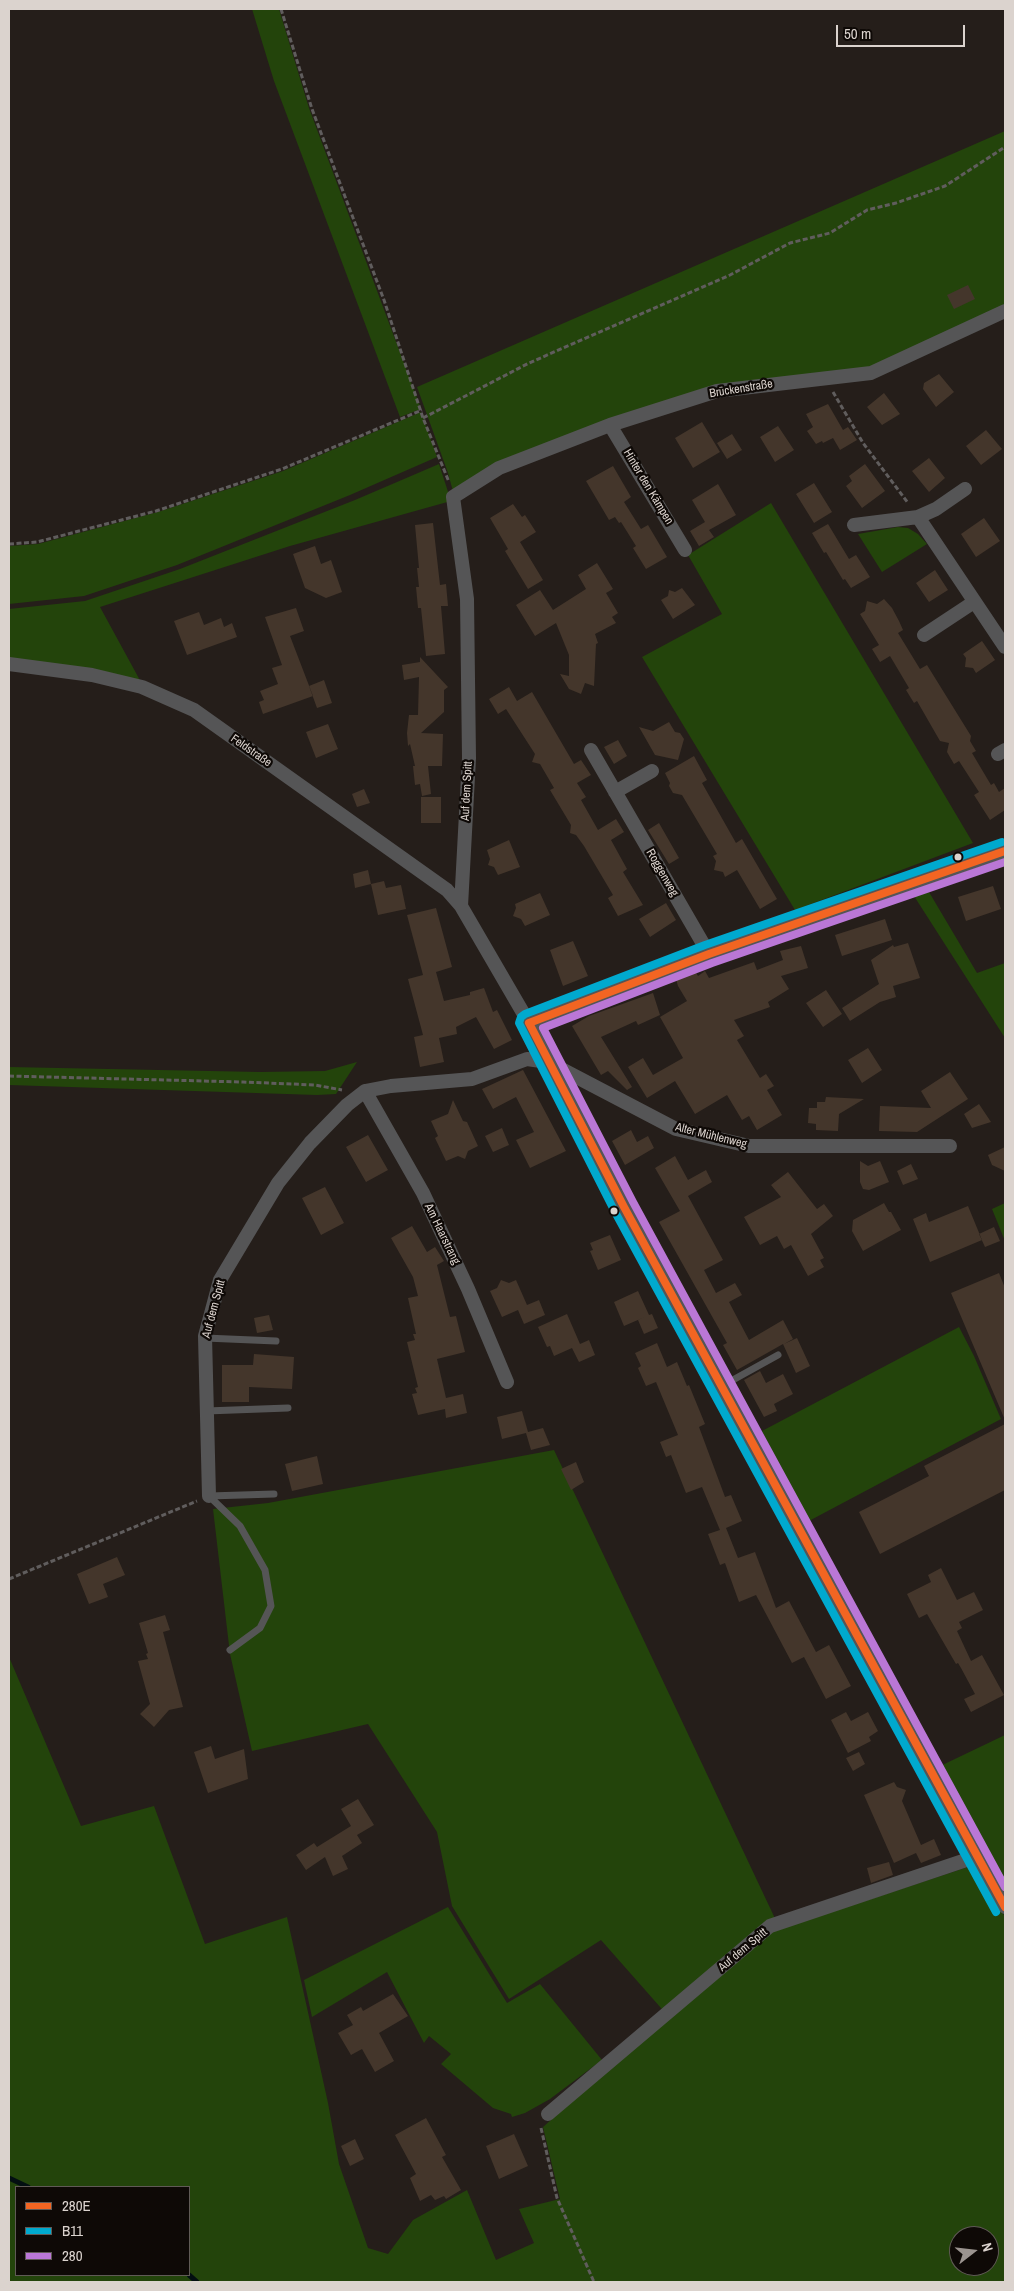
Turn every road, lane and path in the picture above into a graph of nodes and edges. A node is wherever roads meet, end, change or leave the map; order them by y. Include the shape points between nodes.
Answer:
1 (281, 9) edge
2 (1005, 147) edge
3 (1005, 311) edge
4 (825, 378) junction
5 (422, 410) junction
6 (424, 418) junction
7 (610, 425) junction
8 (446, 474) dead end
9 (965, 490) dead end
10 (453, 497) joint
11 (918, 517) junction
12 (854, 525) dead end
13 (9, 544) edge
14 (685, 550) dead end
15 (974, 602) junction
16 (1001, 632) edge
17 (924, 635) dead end
18 (1005, 647) edge
19 (9, 664) edge
20 (591, 750) dead end
21 (652, 772) dead end
22 (616, 792) junction
23 (1005, 851) edge
24 (461, 906) junction
25 (709, 954) junction
26 (529, 1023) junction
27 (548, 1062) junction
28 (9, 1076) edge
29 (362, 1093) junction
30 (950, 1146) dead end
31 (205, 1338) junction
32 (276, 1341) dead end
33 (778, 1355) dead end
34 (507, 1382) dead end
35 (722, 1386) junction
36 (288, 1408) dead end
37 (206, 1411) junction
38 (274, 1494) dead end
39 (209, 1496) junction
40 (9, 1579) edge
41 (230, 1650) dead end
42 (978, 1856) junction
43 (1005, 1907) edge
44 (548, 2114) joint
45 (594, 2282) edge

1 - 5 path via 312,109
2 - 6 path via 945,186 867,210 830,233 790,244 730,275 521,366
3 - 4 street, Brückenstraße via 870,373
4 - 7 street, Brückenstraße via 716,391
4 - 11 path via 863,443
5 - 6 path
5 - 13 path via 282,469 156,511 37,542
6 - 8 path
7 - 10 street, Brückenstraße via 499,468
7 - 14 street, Hinter den Kämpen
9 - 11 street
10 - 24 street, Auf dem Spitt via 467,599 469,758
11 - 12 street
11 - 15 street
15 - 16 street
15 - 17 street
16 - 18 street
19 - 24 street, Feldstraße via 92,675 142,687 194,710 447,890
20 - 22 street, Roggenweg
21 - 22 street
22 - 25 street, Roggenweg
23 - 25 street
24 - 26 street
25 - 26 street
26 - 27 street
27 - 29 street via 527,1060 472,1079 391,1086
27 - 30 street, Alter Mühlenweg via 676,1129 749,1146
27 - 35 street
28 - 29 path via 315,1085
29 - 31 street, Auf dem Spitt via 310,1143 278,1183 220,1280
29 - 34 street, Am Haarstrang via 427,1202
31 - 32 lane
31 - 37 street, Auf dem Spitt
33 - 35 lane
35 - 42 street
36 - 37 lane
37 - 39 street, Auf dem Spitt
38 - 39 lane
39 - 40 path
39 - 41 lane via 240,1526 265,1570 271,1606 260,1628
42 - 43 street
42 - 44 street, Auf dem Spitt via 770,1926
44 - 45 path via 540,2127 557,2198

